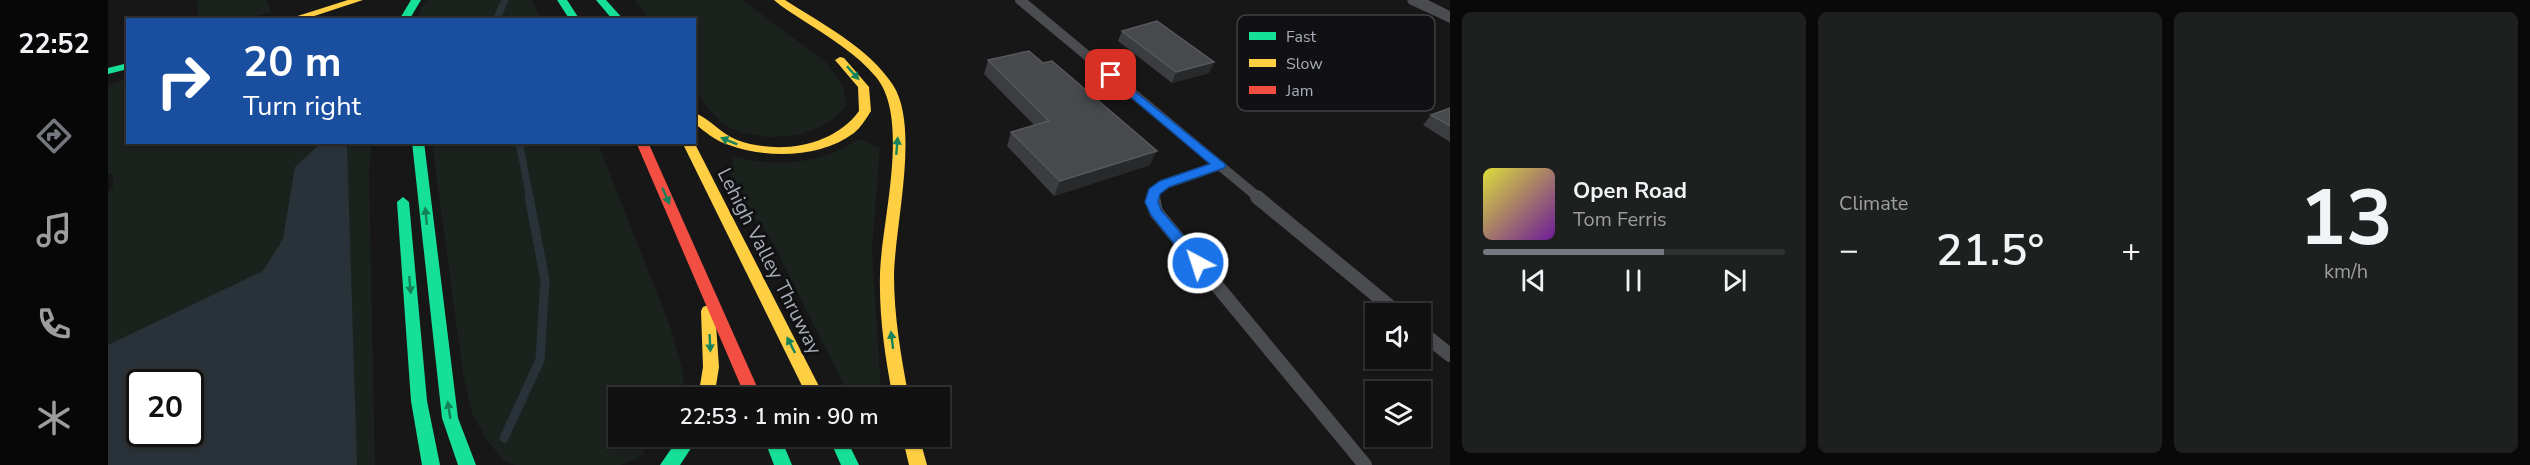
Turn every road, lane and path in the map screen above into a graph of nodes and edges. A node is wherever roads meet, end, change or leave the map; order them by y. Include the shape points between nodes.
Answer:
1 (358, 0) edge
2 (400, 0) edge
3 (416, 0) edge
4 (562, 0) edge
5 (601, 0) edge
6 (1020, 0) edge
7 (1415, 0) edge
8 (774, 4) edge
9 (297, 18) edge
10 (404, 18) edge
11 (405, 18) edge
12 (574, 18) edge
13 (612, 18) edge
14 (617, 18) edge
15 (1450, 18) edge
16 (808, 36) dead end
17 (825, 48) dead end
18 (126, 66) edge
19 (108, 71) edge
20 (696, 118) edge
21 (418, 144) edge
22 (643, 144) edge
23 (689, 144) edge
24 (1220, 165) junction
25 (402, 189) dead end
26 (707, 288) junction
27 (1386, 303) edge
28 (1431, 340) edge
29 (1450, 355) edge
30 (708, 387) edge
31 (749, 387) edge
32 (811, 387) edge
33 (899, 387) edge
34 (683, 447) edge
35 (776, 447) edge
36 (841, 447) edge
37 (913, 447) edge
38 (431, 465) edge
39 (467, 465) edge
40 (669, 465) edge
41 (783, 465) edge
42 (850, 465) edge
43 (918, 465) edge
44 (1365, 465) edge

1 - 9 main road
2 - 10 main road
3 - 11 main road
4 - 12 main road
5 - 13 main road
5 - 14 main road
6 - 24 lane
7 - 15 street
8 - 16 main road
33 -> 8 main road via 887,278 898,144 895,100 889,86 871,67
17 -> 20 main road via 851,70 867,98 861,118 835,139 801,149 764,151 726,140
18 - 19 main road
39 -> 21 main road via 455,437 446,392
22 -> 26 main road
32 -> 23 main road, Lehigh Valley Thruway
24 - 27 lane
24 - 44 lane via 1165,184 1154,192 1151,202
25 -> 38 main road via 419,400
26 -> 30 main road via 711,368
26 - 31 main road
28 - 29 lane
34 - 40 main road
35 - 41 main road
36 - 42 main road
37 - 43 main road

